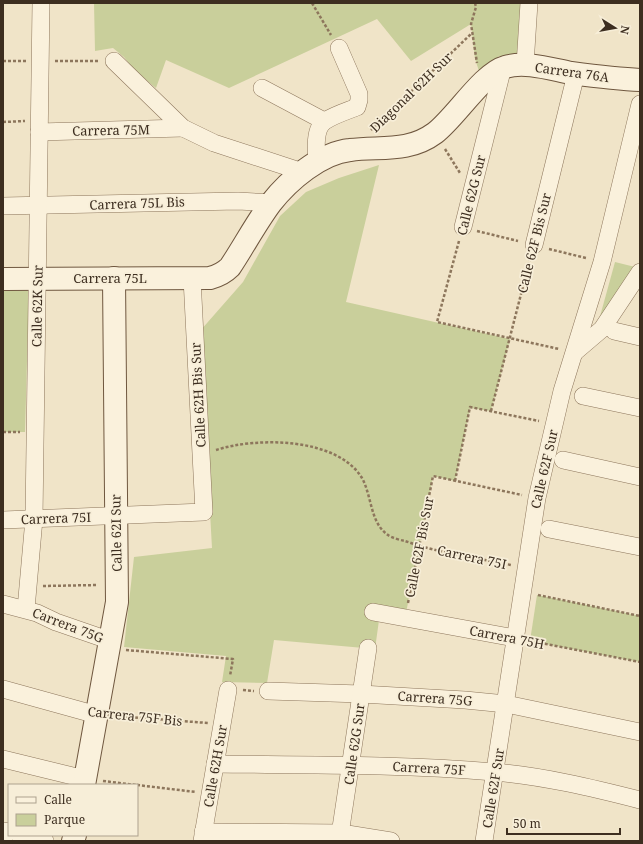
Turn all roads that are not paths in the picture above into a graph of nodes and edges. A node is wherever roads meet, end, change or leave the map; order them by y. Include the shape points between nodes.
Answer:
1 (41, 3) edge
2 (529, 3) edge
3 (339, 48) road end
4 (114, 61) road end
5 (525, 66) junction
6 (503, 67) junction
7 (576, 74) junction
8 (640, 80) edge
9 (262, 88) dead end
10 (640, 106) edge
11 (324, 121) junction
12 (39, 126) junction
13 (183, 128) junction
14 (310, 167) junction
15 (272, 203) junction
16 (3, 206) edge
17 (38, 206) junction
18 (462, 227) road end
19 (534, 245) road end
20 (640, 272) edge
21 (114, 278) junction
22 (192, 278) junction
23 (3, 279) edge
24 (37, 279) junction
25 (614, 331) dead end
26 (640, 337) edge
27 (575, 352) junction
28 (583, 396) dead end
29 (640, 408) edge
30 (563, 460) dead end
31 (640, 477) edge
32 (204, 512) joint
33 (116, 516) junction
34 (34, 519) junction
35 (3, 520) edge
36 (549, 529) dead end
37 (640, 547) edge
38 (3, 604) edge
39 (26, 609) junction
40 (373, 612) dead end
41 (515, 638) junction
42 (110, 645) junction
43 (368, 648) dead end
44 (3, 689) edge
45 (228, 690) road end
46 (268, 691) road end
47 (361, 694) junction
48 (506, 704) junction
49 (97, 715) junction
50 (640, 732) edge
51 (3, 759) edge
52 (215, 764) junction
53 (351, 766) junction
54 (495, 772) junction
55 (84, 782) edge
56 (640, 800) edge
57 (24, 836) edge
58 (203, 836) edge
59 (340, 837) edge
60 (45, 841) edge
61 (391, 841) edge
62 (484, 841) edge

1 - 12 street, Calle 62K Sur
2 - 5 street
3 - 11 street via 359,94 359,100 357,107
4 - 13 street
5 - 6 street, Carrera 76A
5 - 7 street, Carrera 76A
6 - 14 street via 483,82 435,133 422,141 393,149 348,150 331,155
6 - 18 street, Calle 62G Sur
7 - 8 street, Carrera 76A
7 - 19 street, Calle 62F Bis Sur
9 - 11 street
10 - 27 street, Calle 62F Sur via 602,262
11 - 14 street via 318,132
12 - 13 street, Carrera 75M
12 - 17 street, Calle 62K Sur
13 - 14 street via 214,143
14 - 15 street
15 - 17 street, Carrera 75L Bis via 238,201
15 - 22 street, Carrera 75L via 225,272 210,278
16 - 17 street, Carrera 75L Bis
17 - 24 street, Calle 62K Sur
20 - 27 street via 602,329
21 - 22 street, Carrera 75L
21 - 24 street, Carrera 75L
21 - 33 street, Calle 62I Sur
22 - 32 street, Calle 62H Bis Sur
23 - 24 street, Carrera 75L
24 - 34 street, Calle 62K Sur
25 - 26 street
27 - 41 street, Calle 62F Sur via 562,391 537,498
28 - 29 street
30 - 31 street
32 - 33 street, Carrera 75I
33 - 34 street, Carrera 75I
33 - 42 street, Calle 62I Sur via 117,602
34 - 35 street, Carrera 75I
34 - 39 street, Calle 62K Sur
36 - 37 street
38 - 39 street
39 - 42 street, Carrera 75G
40 - 41 street, Carrera 75H
41 - 48 street, Calle 62F Sur
42 - 49 street, Calle 62I Sur
43 - 47 street, Calle 62G Sur
44 - 49 street, Carrera 75F Bis
45 - 52 street, Calle 62H Sur
46 - 47 street, Carrera 75G
47 - 48 street, Carrera 75G
47 - 53 street, Calle 62G Sur
48 - 50 street, Carrera 75G
48 - 54 street, Calle 62F Sur
49 - 55 street, Calle 62I Sur
51 - 55 street
52 - 53 street, Carrera 75F
52 - 58 street, Calle 62H Sur
53 - 54 street, Carrera 75F
53 - 59 street, Calle 62G Sur
54 - 56 street, Carrera 75F via 574,784
54 - 62 street, Calle 62F Sur
57 - 60 street
58 - 59 street
59 - 61 street

